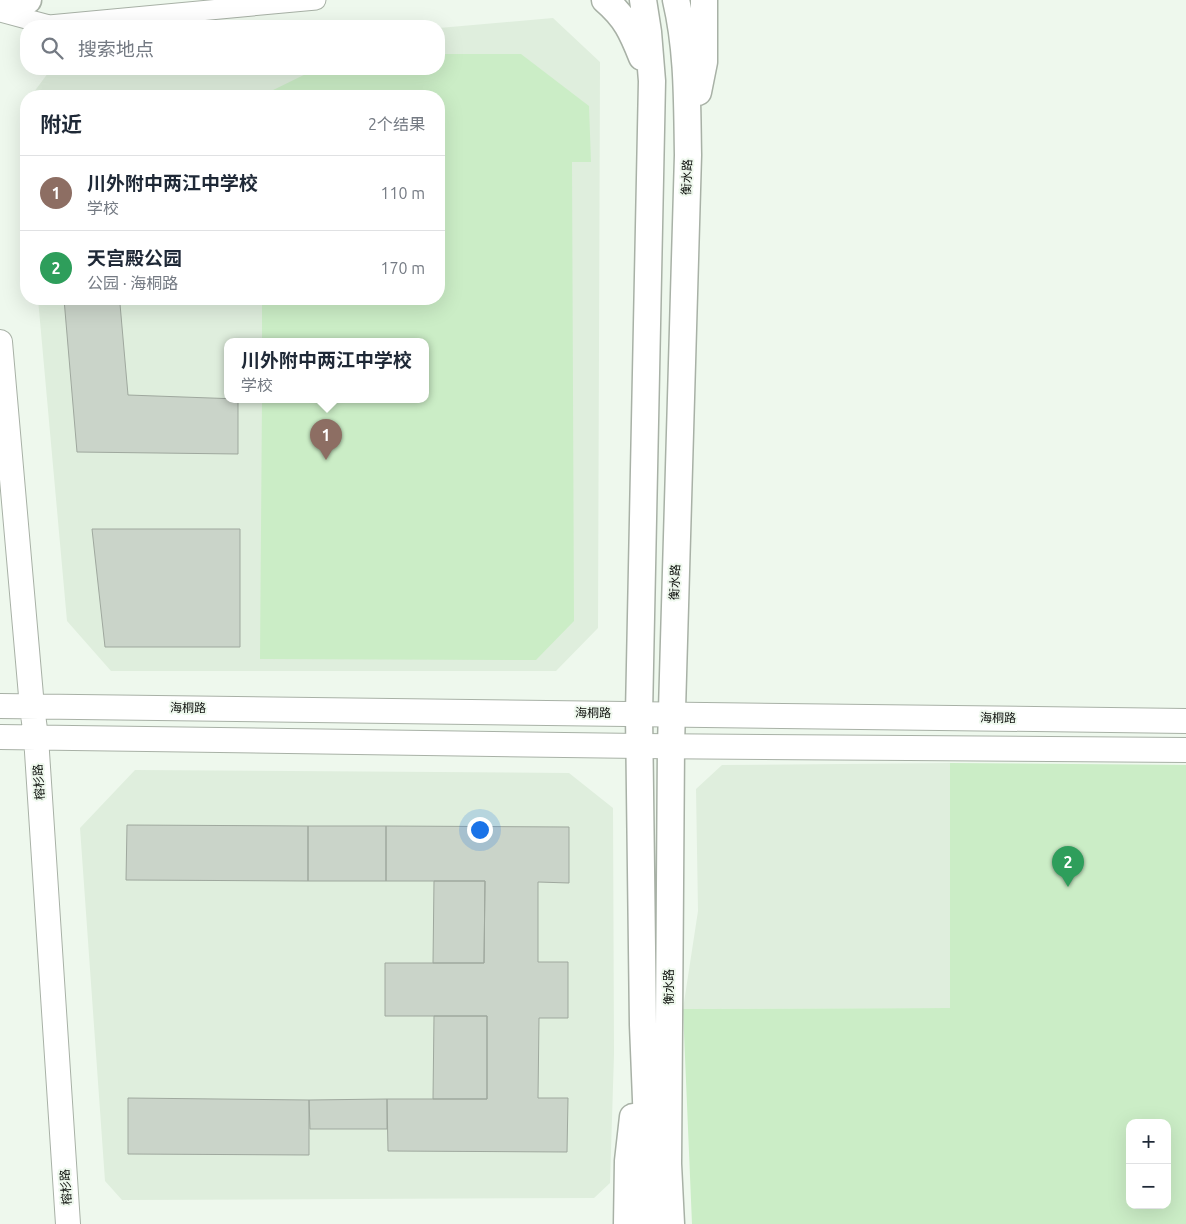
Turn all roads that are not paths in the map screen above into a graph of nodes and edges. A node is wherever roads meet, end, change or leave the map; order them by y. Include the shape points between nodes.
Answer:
1 (28, 0) edge
2 (316, 0) edge
3 (605, 0) edge
4 (643, 0) edge
5 (676, 0) edge
6 (704, 0) edge
7 (0, 2) edge
8 (0, 12) edge
9 (30, 20) edge
10 (102, 20) edge
11 (652, 80) junction
12 (688, 155) junction
13 (0, 342) edge
14 (0, 706) edge
15 (32, 707) junction
16 (639, 714) junction
17 (671, 714) junction
18 (1186, 721) edge
19 (0, 737) edge
20 (36, 737) junction
21 (670, 745) junction
22 (640, 746) junction
23 (1186, 750) edge
24 (642, 1025) junction
25 (658, 1164) junction
26 (68, 1224) edge
27 (628, 1224) edge
28 (651, 1224) edge
29 (671, 1224) edge

1 - 7 main road
2 - 10 street
3 - 11 main road via 630,27
4 - 11 main road
5 - 12 main road, 衡水路 via 687,69
6 - 12 main road via 704,62
8 - 9 street
11 - 16 main road
12 - 17 main road, 衡水路
13 - 15 street, 榕杉路
14 - 15 street, 海桐路
15 - 16 street, 海桐路
15 - 20 street, 榕杉路
16 - 17 street, 海桐路
16 - 22 main road
17 - 18 street, 海桐路
17 - 21 main road, 衡水路
19 - 20 street
20 - 22 street
20 - 26 street, 榕杉路
21 - 22 street
21 - 23 street
21 - 25 main road, 衡水路
22 - 24 main road
24 - 25 main road
24 - 27 main road via 628,1161
25 - 28 main road
25 - 29 main road

